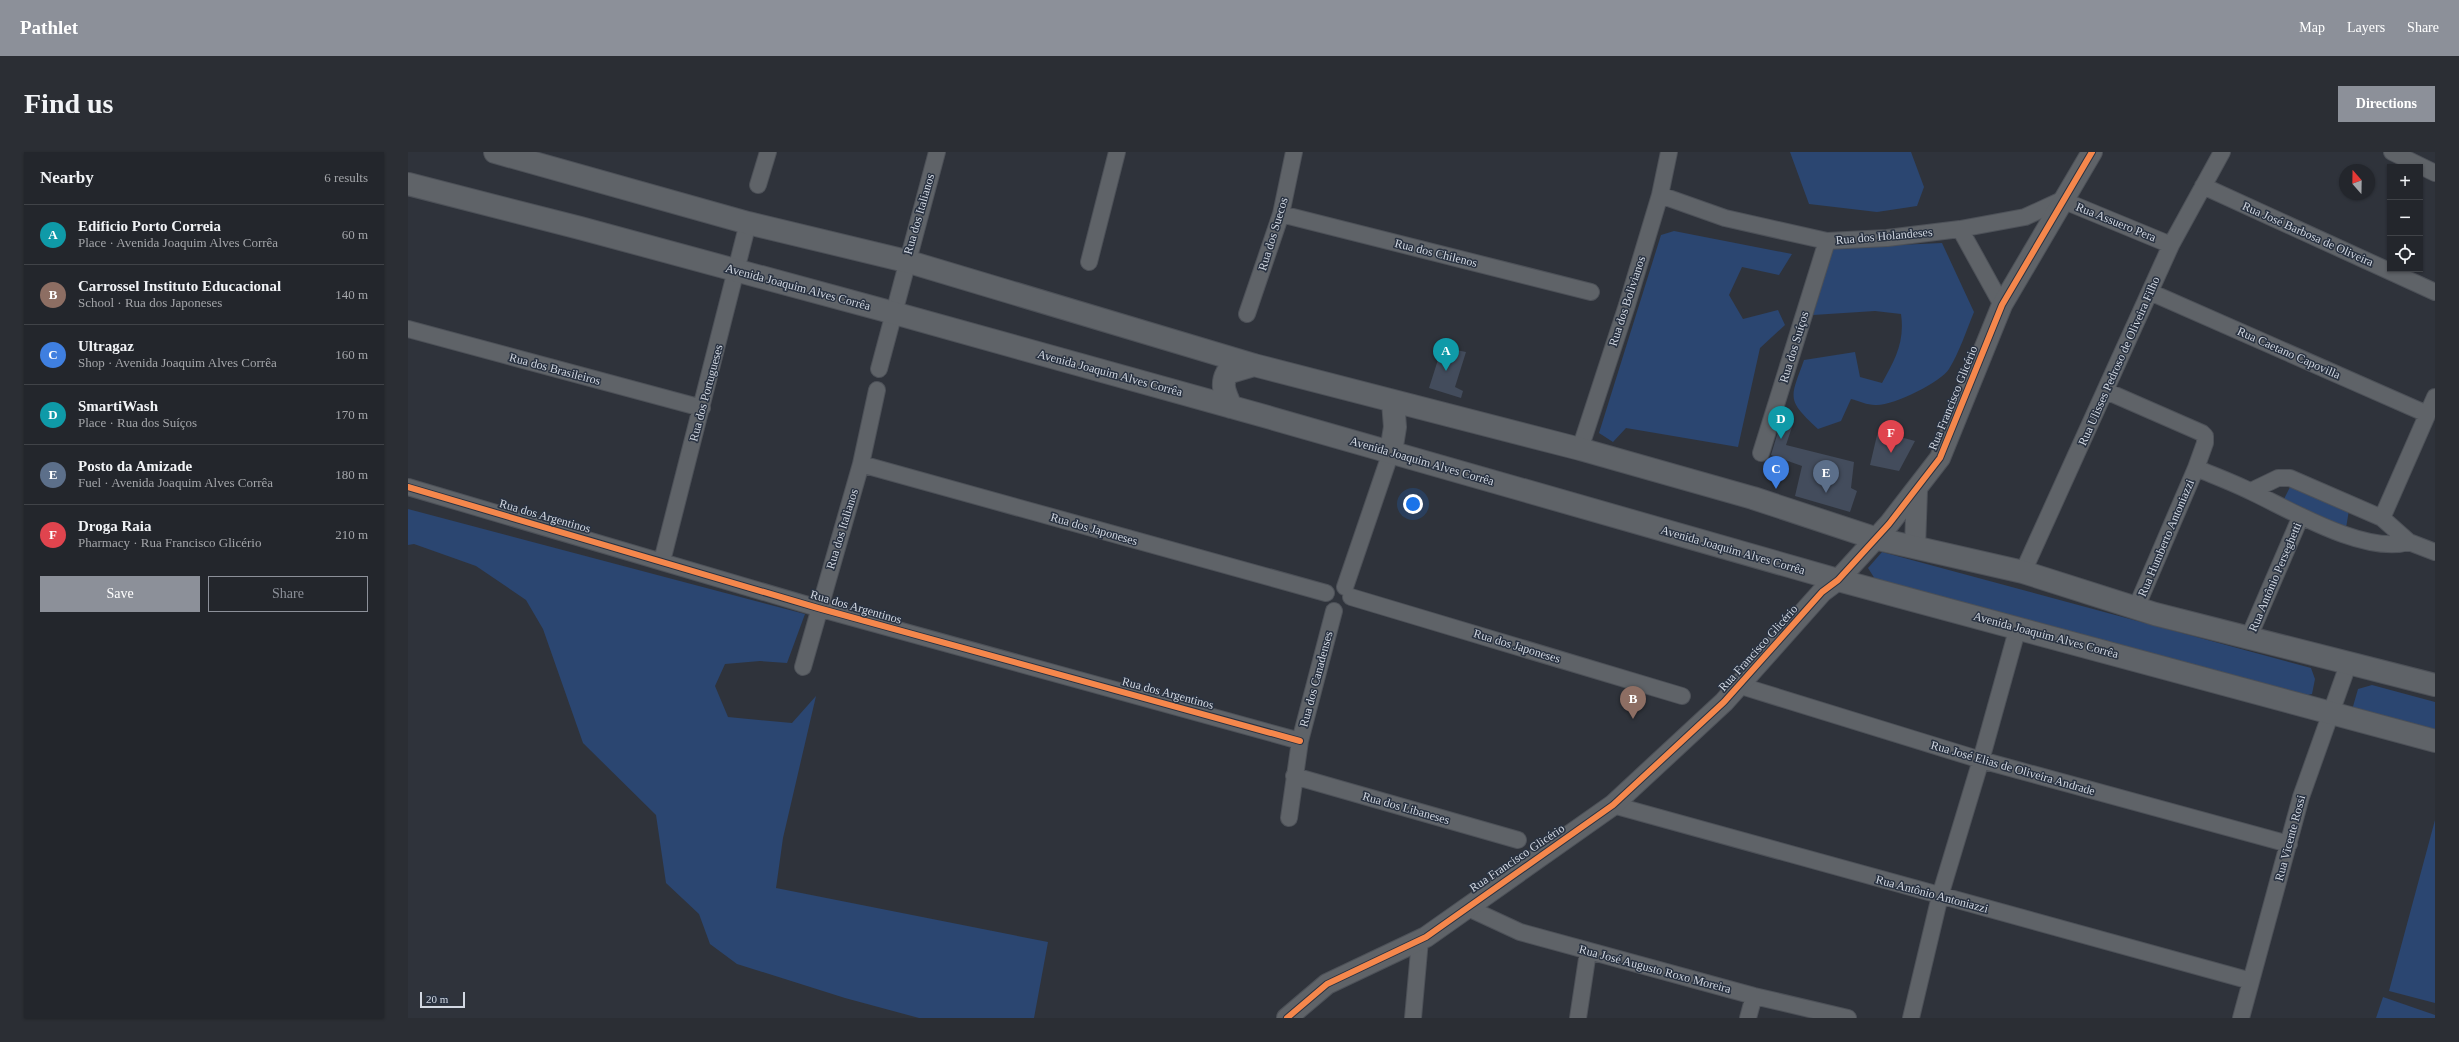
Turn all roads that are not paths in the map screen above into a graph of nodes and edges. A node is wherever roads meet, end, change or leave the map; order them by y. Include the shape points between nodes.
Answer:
1 (495, 152) edge
2 (768, 152) edge
3 (937, 152) edge
4 (1118, 152) edge
5 (1294, 152) edge
6 (1669, 152) edge
7 (2092, 152) edge
8 (2222, 152) edge
9 (2392, 152) edge
10 (2435, 173) edge
11 (408, 184) edge
12 (758, 185) dead end
13 (2203, 186) junction
14 (1660, 195) junction
15 (2062, 200) junction
16 (1281, 214) junction
17 (748, 223) junction
18 (1960, 229) junction
19 (1827, 241) junction
20 (2171, 245) junction
21 (906, 261) junction
22 (1089, 262) dead end
23 (738, 271) junction
24 (1591, 292) dead end
25 (2150, 292) junction
26 (2435, 292) edge
27 (2002, 305) junction
28 (894, 313) junction
29 (1247, 314) dead end
30 (408, 330) edge
31 (1254, 365) junction
32 (879, 369) dead end
33 (877, 390) dead end
34 (2106, 391) junction
35 (2435, 397) edge
36 (1393, 402) junction
37 (1231, 407) junction
38 (702, 408) junction
39 (2427, 414) junction
40 (1580, 449) junction
41 (1391, 452) junction
42 (1761, 453) dead end
43 (861, 464) junction
44 (2196, 468) junction
45 (408, 487) edge
46 (1917, 490) junction
47 (2251, 491) junction
48 (2301, 516) junction
49 (2382, 518) junction
50 (1874, 538) junction
51 (2409, 542) junction
52 (1915, 547) junction
53 (2435, 552) edge
54 (662, 561) junction
55 (2023, 572) junction
56 (1838, 580) junction
57 (1348, 592) junction
58 (1326, 593) junction
59 (818, 608) junction
60 (2136, 608) junction
61 (1334, 612) junction
62 (2018, 627) junction
63 (2249, 637) junction
64 (2349, 662) junction
65 (803, 666) dead end
66 (1738, 685) junction
67 (2435, 685) edge
68 (1682, 696) dead end
69 (2332, 714) junction
70 (1300, 741) junction
71 (2435, 741) edge
72 (1981, 760) junction
73 (1294, 776) junction
74 (1613, 805) junction
75 (1289, 818) dead end
76 (1518, 840) dead end
77 (2289, 844) junction
78 (1940, 896) junction
79 (1466, 907) junction
80 (1420, 940) junction
81 (1588, 952) junction
82 (2251, 981) junction
83 (1754, 996) junction
84 (1287, 1018) edge
85 (1413, 1018) edge
86 (1578, 1018) edge
87 (1748, 1018) edge
88 (1848, 1018) edge
89 (1911, 1018) edge
90 (2242, 1018) edge

1 - 17 main road
2 - 12 street
3 - 21 street, Rua dos Italianos
4 - 22 street
5 - 16 street, Rua dos Suecos
6 - 14 street, Rua dos Bolivianos
7 - 15 street, Rua Francisco Glicério
8 - 13 street, Rua Ulisses Pedroso de Oliveira Filho
9 - 10 street
11 - 23 main road, Avenida Joaquim Alves Corrêa
13 - 20 street, Rua Ulisses Pedroso de Oliveira Filho
13 - 26 street, Rua José Barbosa de Oliveira
14 - 19 street, Rua dos Holandeses via 1725,218
14 - 40 street, Rua dos Bolivianos
15 - 18 street, Rua dos Holandeses via 2024,217
15 - 20 street, Rua Assuero Pera
15 - 27 street, Rua Francisco Glicério
16 - 24 street, Rua dos Chilenos
16 - 29 street, Rua dos Suecos
17 - 21 main road
17 - 23 street, Rua dos Portugueses
18 - 19 street, Rua dos Holandeses via 1887,238
18 - 27 street
19 - 42 street, Rua dos Suíços
20 - 25 street, Rua Ulisses Pedroso de Oliveira Filho
21 - 28 street, Rua dos Italianos
21 - 31 main road
23 - 28 main road, Avenida Joaquim Alves Corrêa
23 - 38 street, Rua dos Portugueses
25 - 34 street, Rua Ulisses Pedroso de Oliveira Filho
25 - 39 street, Rua Caetano Capovilla
27 - 46 street, Rua Francisco Glicério via 1940,458
28 - 32 street, Rua dos Italianos
28 - 37 main road, Avenida Joaquim Alves Corrêa
30 - 38 street, Rua dos Brasileiros
31 - 36 main road
31 - 37 main road via 1227,373 1224,390
33 - 43 street, Rua dos Italianos
34 - 44 street, Rua Humberto Antoniazzi via 2202,433 2205,436 2205,443
34 - 55 street, Rua Ulisses Pedroso de Oliveira Filho
35 - 39 street
36 - 40 main road
36 - 41 main road via 1395,427
37 - 41 main road, Avenida Joaquim Alves Corrêa
38 - 54 street, Rua dos Portugueses
39 - 49 street
40 - 50 main road via 1753,498
41 - 56 main road, Avenida Joaquim Alves Corrêa
41 - 57 street
43 - 58 street, Rua dos Japoneses
43 - 59 street, Rua dos Italianos
44 - 47 street
44 - 60 street, Rua Humberto Antoniazzi
45 - 54 street, Rua dos Argentinos
46 - 50 street, Rua Francisco Glicério
46 - 52 street
47 - 48 street
47 - 49 street via 2278,478 2290,478
48 - 51 street via 2373,544 2387,546
48 - 63 street, Rua Antônio Perseghetti
49 - 51 street
50 - 52 main road
50 - 56 street, Rua Francisco Glicério
51 - 53 street
52 - 55 main road
54 - 59 street, Rua dos Argentinos
55 - 60 main road
56 - 62 main road, Avenida Joaquim Alves Corrêa
56 - 66 street, Rua Francisco Glicério via 1822,592
57 - 58 street via 1336,586
57 - 61 street via 1347,609
57 - 68 street, Rua dos Japoneses
58 - 61 street via 1327,606
59 - 65 street, Rua dos Italianos
59 - 70 street, Rua dos Argentinos
60 - 63 main road
61 - 70 street, Rua dos Canadenses
62 - 69 main road, Avenida Joaquim Alves Corrêa
62 - 72 street
63 - 64 main road
64 - 67 main road
64 - 69 street, Rua Vicente Rossi
66 - 72 street, Rua José Elias de Oliveira Andrade
66 - 74 street, Rua Francisco Glicério via 1682,744
69 - 71 main road, Avenida Joaquim Alves Corrêa
69 - 77 street, Rua Vicente Rossi via 2301,797
70 - 73 street, Rua dos Canadenses
72 - 77 street, Rua José Elias de Oliveira Andrade
72 - 78 street
73 - 75 street, Rua dos Canadenses
73 - 76 street, Rua dos Libaneses
74 - 78 street, Rua Antônio Antoniazzi
74 - 79 street, Rua Francisco Glicério
77 - 82 street, Rua Vicente Rossi
78 - 82 street, Rua Antônio Antoniazzi
78 - 89 street
79 - 80 street, Rua Francisco Glicério
79 - 81 street, Rua José Augusto Roxo Moreira via 1520,932
80 - 84 street, Rua Francisco Glicério via 1327,984
80 - 85 street
81 - 83 street, Rua José Augusto Roxo Moreira
81 - 86 street
82 - 90 street, Rua Vicente Rossi
83 - 87 street
83 - 88 street, Rua José Augusto Roxo Moreira

